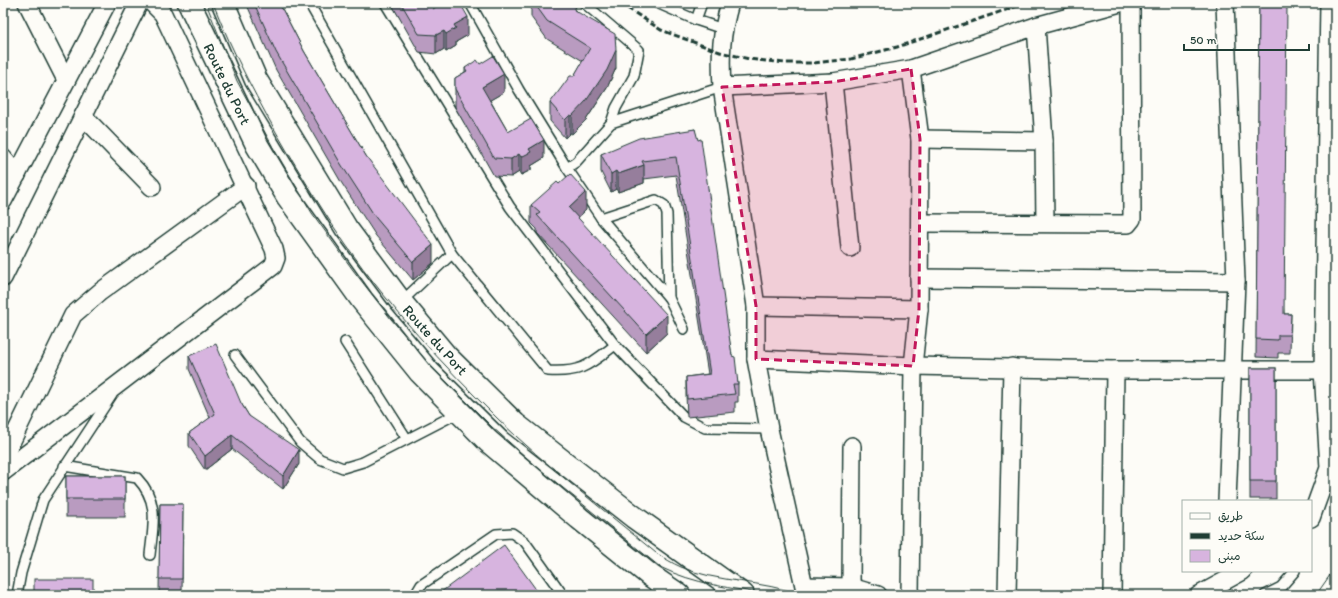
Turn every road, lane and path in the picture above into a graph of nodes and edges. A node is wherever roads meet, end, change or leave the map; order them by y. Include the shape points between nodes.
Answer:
1 (27, 3) edge
2 (107, 3) edge
3 (139, 3) edge
4 (152, 3) edge
5 (189, 3) edge
6 (223, 3) edge
7 (309, 3) edge
8 (385, 3) edge
9 (470, 3) edge
10 (584, 3) edge
11 (657, 3) edge
12 (702, 3) edge
13 (730, 3) edge
14 (1120, 3) edge
15 (1131, 3) edge
16 (1225, 3) edge
17 (1329, 3) edge
18 (696, 20) junction
19 (1036, 26) junction
20 (723, 30) junction
21 (911, 69) junction
22 (66, 80) junction
23 (833, 82) junction
24 (722, 87) junction
25 (83, 116) junction
26 (611, 123) junction
27 (920, 139) junction
28 (1044, 141) junction
29 (3, 158) edge
30 (567, 168) junction
31 (17, 175) junction
32 (246, 186) junction
33 (152, 187) dead end
34 (3, 201) edge
35 (601, 218) junction
36 (920, 223) junction
37 (1045, 224) junction
38 (850, 248) dead end
39 (452, 254) junction
40 (3, 278) edge
41 (919, 278) junction
42 (1236, 281) junction
43 (669, 298) junction
44 (401, 302) junction
45 (756, 306) junction
46 (919, 309) junction
47 (684, 329) dead end
48 (344, 342) dead end
49 (615, 345) junction
50 (235, 355) dead end
51 (756, 358) junction
52 (913, 366) junction
53 (1012, 367) junction
54 (1115, 370) junction
55 (1232, 370) junction
56 (1323, 370) junction
57 (120, 383) junction
58 (460, 412) junction
59 (769, 429) junction
60 (407, 440) junction
61 (852, 446) dead end
62 (3, 459) edge
63 (64, 466) junction
64 (3, 472) edge
65 (1227, 500) edge
66 (1312, 515) edge
67 (150, 555) dead end
68 (1240, 572) edge
69 (1294, 572) edge
70 (1225, 577) edge
71 (851, 587) junction
72 (806, 590) edge
73 (17, 595) edge
74 (415, 595) edge
75 (563, 595) edge
76 (679, 595) edge
77 (742, 595) edge
78 (878, 595) edge
79 (910, 595) edge
80 (1008, 595) edge
81 (1112, 595) edge
82 (1199, 595) edge
83 (1265, 595) edge

1 - 22 street
2 - 22 street
3 - 25 street
4 - 32 street via 163,14
5 - 58 main road, Route du Port via 256,145 288,197 362,300 420,372
6 - 44 main road, Route du Port via 256,80 346,228
7 - 39 lane
8 - 49 lane via 510,207
9 - 30 lane
10 - 26 lane via 639,50 634,76
11 - 18 lane
12 - 18 lane
13 - 20 street
14 - 19 street
15 - 37 street via 1132,219 1128,224
16 - 42 street
17 - 56 street
18 - 20 lane
19 - 21 street
19 - 28 street
20 - 24 street via 720,52
21 - 23 street
21 - 27 street
22 - 31 street
23 - 24 street
23 - 38 street
24 - 26 lane
24 - 45 street
25 - 33 street
25 - 40 street
26 - 30 lane via 576,162
27 - 28 street
27 - 36 street
28 - 37 street
29 - 31 street
30 - 35 lane
31 - 34 street
32 - 57 street via 274,249 276,258 273,266
32 - 62 street via 100,292 73,315
35 - 43 lane
35 - 43 lane via 656,200 664,205 667,214
36 - 37 street
36 - 41 street
39 - 44 lane
39 - 49 lane via 548,371 568,372 584,368
41 - 42 street
41 - 46 street
42 - 55 street
43 - 47 lane
44 - 77 main road, Route du Port via 446,356 515,424 634,517
45 - 46 street
45 - 51 street
46 - 52 street
48 - 60 lane
49 - 59 lane via 684,417 706,428
50 - 60 lane via 300,442 320,460 343,468 363,462
51 - 52 street
51 - 59 street
52 - 53 street
52 - 79 street
53 - 54 street
53 - 80 street
54 - 55 street
54 - 81 street
55 - 56 street
55 - 65 street
56 - 66 street via 1329,468
57 - 63 lane
57 - 64 street
58 - 60 lane
58 - 76 main road, Route du Port via 488,441 579,518 651,576
59 - 72 street
61 - 71 street
63 - 67 lane via 137,478 151,497 154,511
63 - 73 lane via 43,500
68 - 70 street
69 - 83 lane via 1281,587
70 - 82 street
71 - 72 street
71 - 78 street
74 - 75 lane via 421,585 496,534 512,533 525,542

